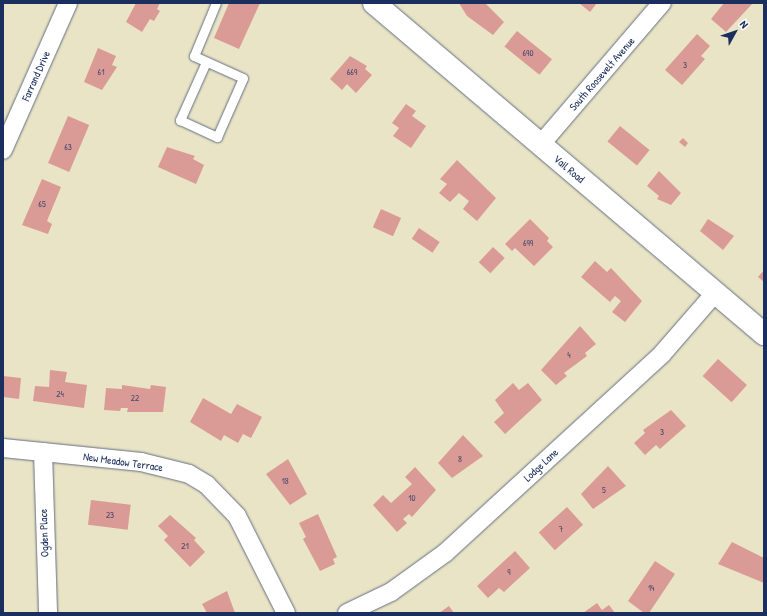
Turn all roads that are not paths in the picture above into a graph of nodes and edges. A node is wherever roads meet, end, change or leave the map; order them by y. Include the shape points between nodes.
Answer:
1 (68, 3) edge
2 (216, 3) edge
3 (374, 3) edge
4 (662, 3) edge
5 (206, 62) junction
6 (541, 144) junction
7 (3, 150) edge
8 (715, 293) junction
9 (764, 334) edge
10 (3, 448) edge
11 (43, 452) junction
12 (48, 613) edge
13 (286, 613) edge
14 (347, 613) edge

1 - 7 street, Farrand Drive
2 - 5 lane via 194,56
3 - 6 street, Vail Road
4 - 6 street, South Roosevelt Avenue
5 - 5 lane via 180,120 217,137 244,78
6 - 8 street, Vail Road
8 - 9 street, Vail Road
8 - 14 street, Lodge Lane via 662,354 445,553 391,592
10 - 11 street, New Meadow Terrace
11 - 12 street, Ogden Place
11 - 13 street, New Meadow Terrace via 141,462 180,470 207,485 223,500 249,534

